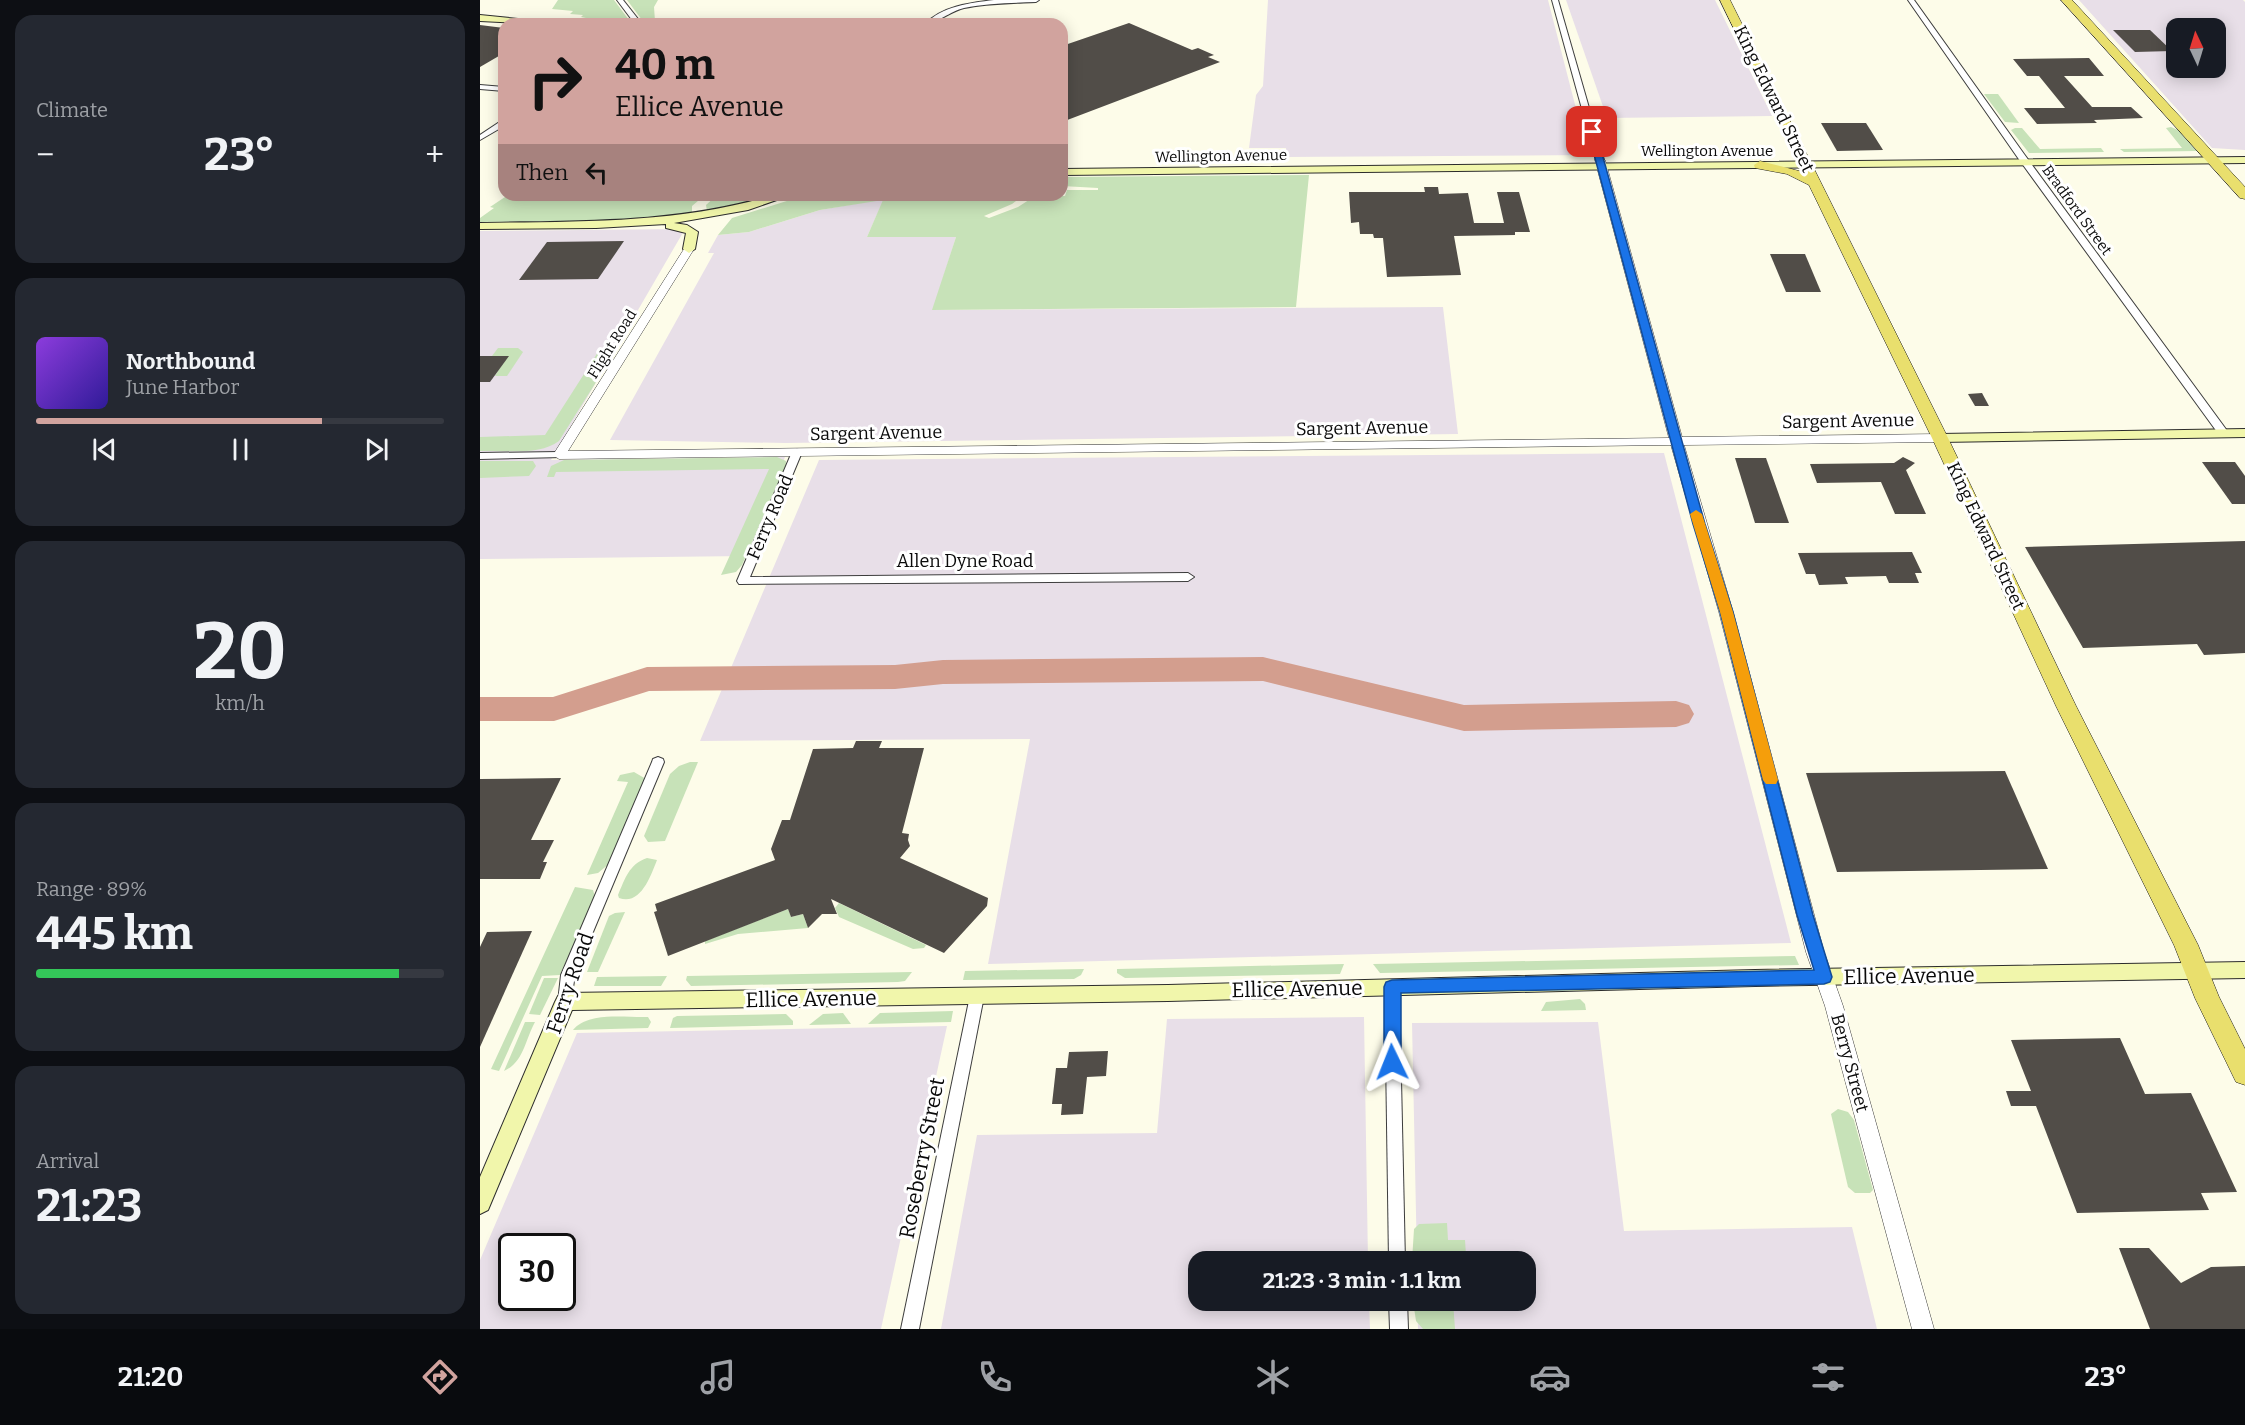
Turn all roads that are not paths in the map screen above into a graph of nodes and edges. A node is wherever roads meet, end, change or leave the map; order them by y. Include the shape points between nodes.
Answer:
1 (620, 0) edge
2 (1036, 0) edge
3 (1556, 0) edge
4 (1725, 0) edge
5 (1911, 0) edge
6 (2066, 0) edge
7 (480, 18) edge
8 (634, 18) edge
9 (935, 18) edge
10 (498, 20) edge
11 (480, 87) edge
12 (498, 88) edge
13 (498, 127) edge
14 (480, 138) edge
15 (2245, 154) edge
16 (2210, 157) junction
17 (2023, 159) junction
18 (2245, 160) edge
19 (1805, 162) junction
20 (1601, 163) junction
21 (1068, 164) edge
22 (1760, 165) junction
23 (1322, 166) junction
24 (1068, 172) edge
25 (1815, 183) junction
26 (2245, 195) edge
27 (764, 201) edge
28 (724, 213) junction
29 (641, 223) junction
30 (480, 226) edge
31 (690, 249) junction
32 (2224, 434) junction
33 (2245, 434) edge
34 (1940, 438) junction
35 (1676, 442) junction
36 (797, 452) junction
37 (559, 455) junction
38 (480, 456) edge
39 (1188, 577) dead end
40 (742, 581) joint
41 (658, 762) dead end
42 (2245, 970) edge
43 (2196, 972) junction
44 (1824, 977) junction
45 (1392, 987) junction
46 (977, 996) junction
47 (565, 1002) junction
48 (2245, 1074) edge
49 (480, 1203) edge
50 (1397, 1251) edge
51 (1398, 1311) edge
52 (910, 1329) edge
53 (1399, 1329) edge
54 (1923, 1329) edge

1 - 8 street
2 - 9 street via 956,8
3 - 20 street, Berry Street
4 - 19 main road, King Edward Street
5 - 17 street, Bradford Street
6 - 16 main road
7 - 10 main road
11 - 12 street
13 - 14 street
15 - 16 main road, Wellington Avenue
16 - 17 main road, Wellington Avenue
16 - 18 main road, Wellington Avenue
16 - 26 main road
17 - 19 main road, Wellington Avenue
17 - 32 street, Bradford Street
19 - 20 main road, Wellington Avenue
19 - 22 main road, Wellington Avenue
19 - 25 main road, King Edward Street
20 - 22 main road, Wellington Avenue
20 - 23 main road, Wellington Avenue
20 - 35 street, Berry Street
21 - 23 main road, Wellington Avenue
22 - 25 main road via 1791,171
23 - 24 main road, Wellington Avenue
25 - 34 main road, King Edward Street
27 - 28 main road
28 - 29 main road
28 - 31 main road via 711,222
29 - 30 main road
29 - 31 main road via 691,230
31 - 37 street, Flight Road
32 - 33 main road, Sargent Avenue
32 - 34 main road, Sargent Avenue
34 - 35 street, Sargent Avenue
34 - 43 main road, King Edward Street
35 - 36 street, Sargent Avenue
35 - 44 street, Berry Street
36 - 37 street, Sargent Avenue
36 - 40 street, Ferry Road
37 - 38 street, Sargent Avenue
39 - 40 street, Allen Dyne Road
41 - 47 street, Ferry Road via 568,975
42 - 43 main road, Ellice Avenue
43 - 44 main road, Ellice Avenue
43 - 48 main road, King Edward Street
44 - 45 main road, Ellice Avenue
44 - 54 street, Berry Street
45 - 46 main road, Ellice Avenue
45 - 50 street
46 - 47 main road, Ellice Avenue
46 - 52 street, Roseberry Street
47 - 49 main road, Ferry Road
51 - 53 street

